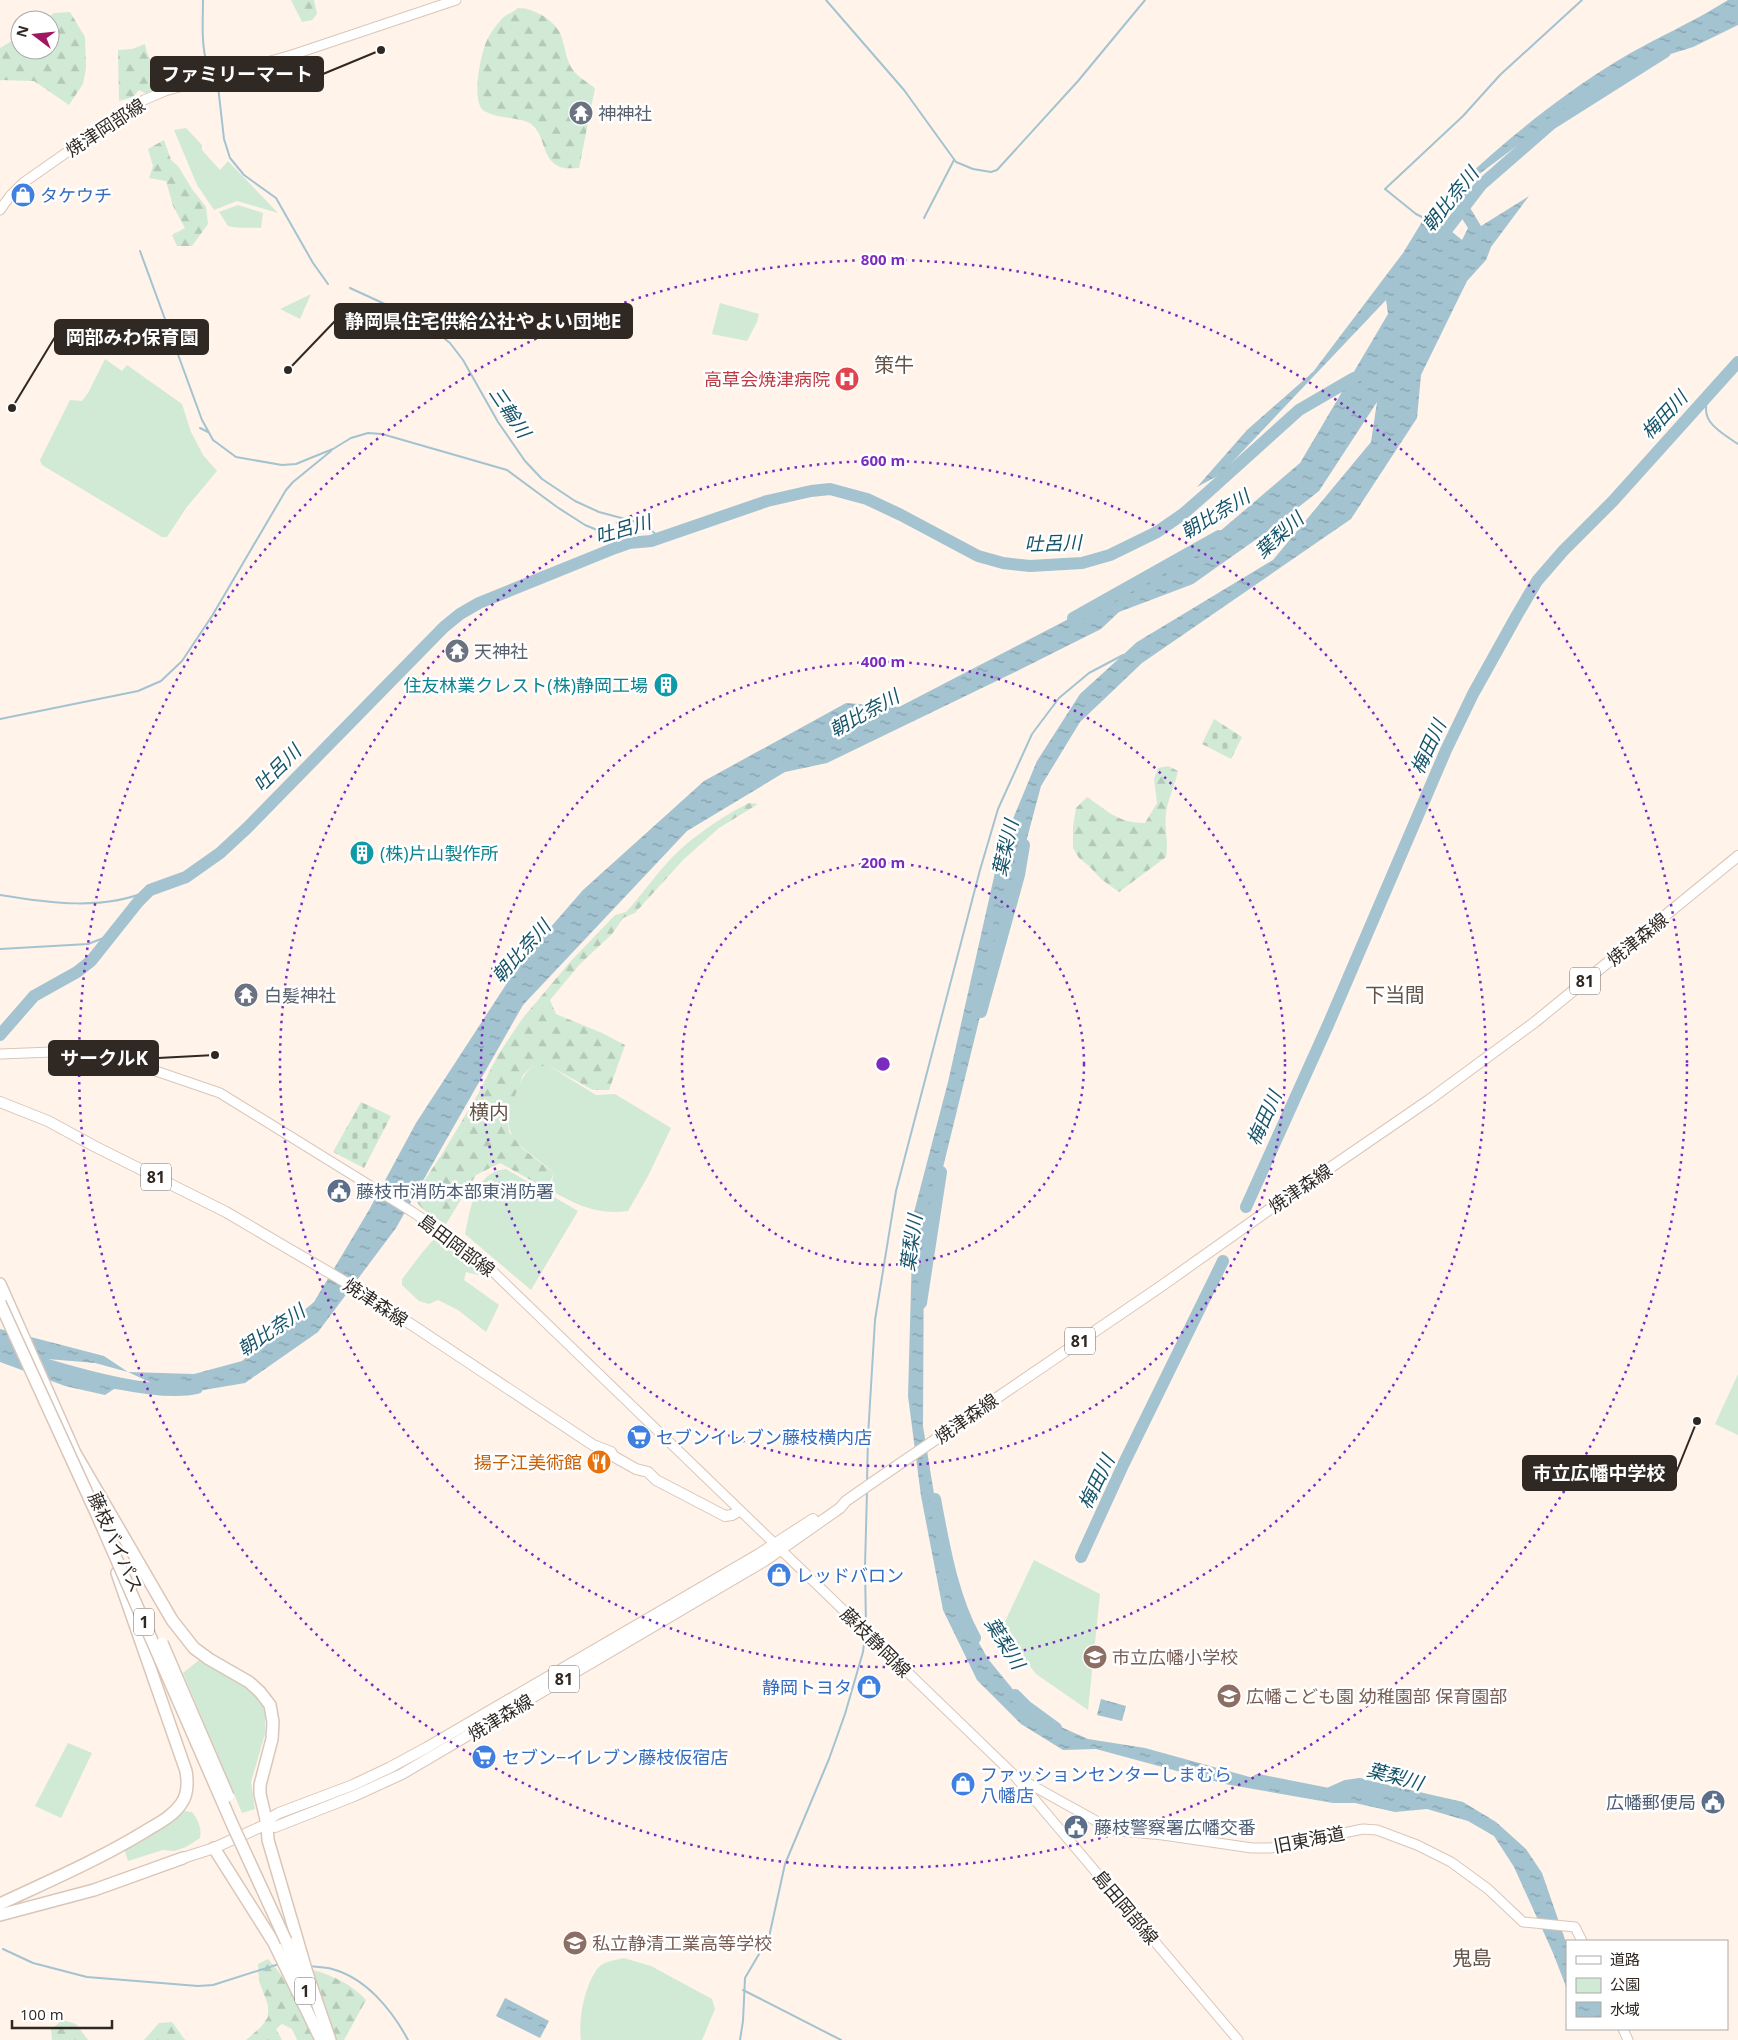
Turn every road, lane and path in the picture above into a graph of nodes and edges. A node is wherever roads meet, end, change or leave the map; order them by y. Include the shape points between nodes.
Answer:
1 (456, 0) edge
2 (0, 210) edge
3 (1738, 856) edge
4 (0, 1054) edge
5 (0, 1102) edge
6 (0, 1284) edge
7 (0, 1303) edge
8 (76, 1453) junction
9 (739, 1511) junction
10 (98, 1517) junction
11 (778, 1546) junction
12 (1013, 1774) junction
13 (267, 1824) junction
14 (214, 1848) junction
15 (184, 1858) junction
16 (0, 1904) edge
17 (0, 1909) edge
18 (0, 1914) edge
19 (1582, 1940) edge
20 (286, 1941) junction
21 (321, 2040) edge
22 (325, 2040) edge
23 (330, 2040) edge
24 (1238, 2040) edge

1 - 2 main road, 焼津岡部線 via 292,56 165,91 144,100 23,183
3 - 11 main road, 焼津森線 / 81 via 1542,1016 1450,1086 902,1462 840,1508
4 - 9 main road, 島田岡部線 via 52,1052 108,1059 147,1068 228,1098 453,1239 489,1268
5 - 9 main road, 焼津森線 / 81 via 48,1121 218,1207 364,1293 593,1445 724,1516
6 - 8 highway, 藤枝バイパス / 1
7 - 10 highway, 藤枝バイパス / 1, bridge
8 - 13 highway via 172,1620 194,1648 249,1682 270,1705 272,1738 260,1794
8 - 20 highway, 藤枝バイパス / 1, bridge via 213,1760
9 - 11 main road, 藤枝静岡線
10 - 16 highway, 1, bridge via 186,1771 186,1794 181,1804 164,1820 129,1842
10 - 20 highway, 藤枝バイパス / 1, bridge
11 - 12 main road, 藤枝静岡線
11 - 13 main road, 焼津森線 / 81 via 680,1612 402,1774 276,1827
12 - 19 main road, 旧東海道 via 1107,1827 1120,1831 1252,1848 1270,1848 1364,1829 1384,1832 1446,1859 1488,1889 1523,1922 1575,1927
12 - 24 main road, 島田岡部線
13 - 14 main road, 焼津森線 / 81
13 - 23 highway via 274,1864
14 - 15 main road, 焼津森線 / 81
14 - 21 highway via 274,1943
15 - 17 highway
15 - 18 highway via 94,1890
20 - 22 highway, 藤枝バイパス / 1

